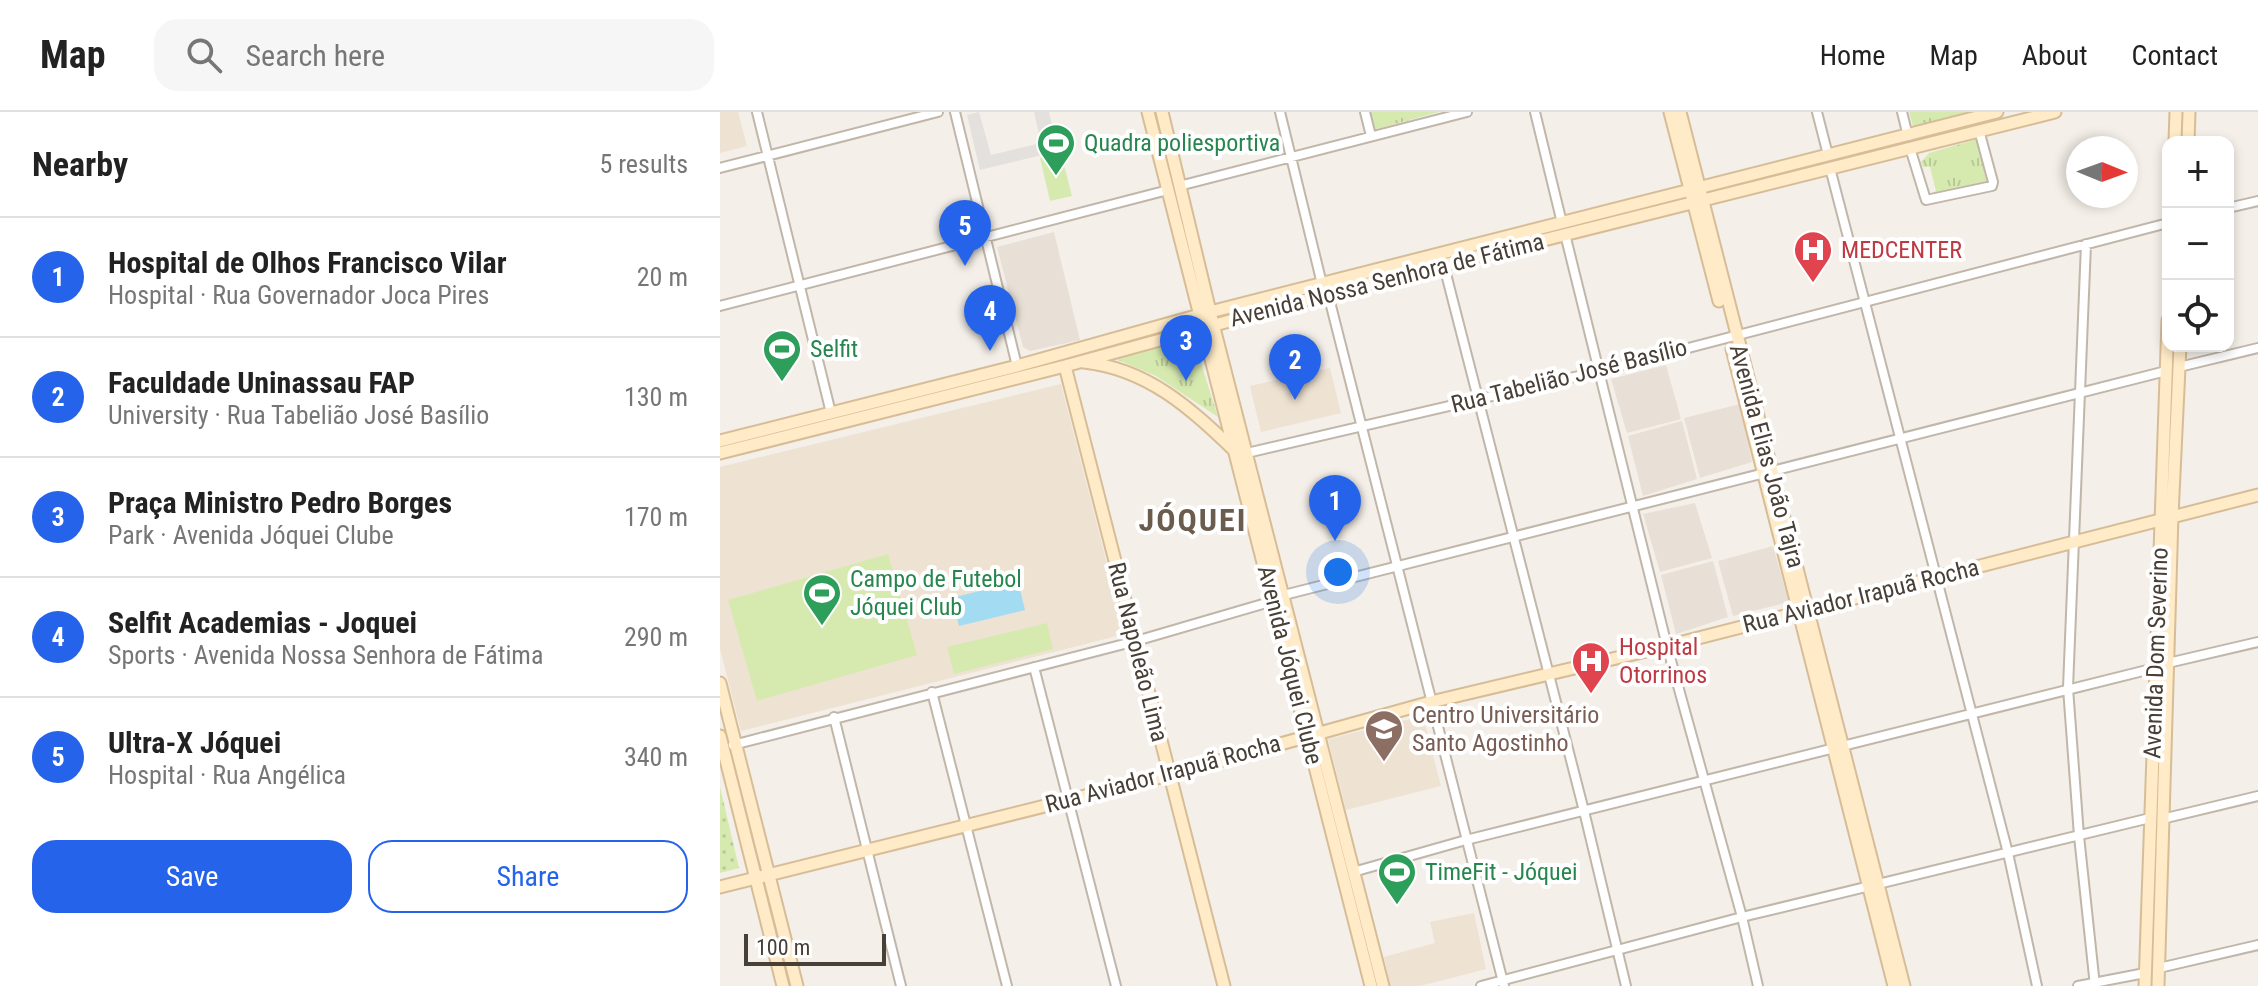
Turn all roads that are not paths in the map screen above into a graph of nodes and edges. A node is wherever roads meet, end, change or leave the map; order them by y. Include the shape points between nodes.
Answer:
1 (757, 112) edge
2 (938, 112) edge
3 (955, 112) edge
4 (1148, 112) edge
5 (1162, 112) edge
6 (1280, 112) edge
7 (1365, 112) edge
8 (1467, 112) edge
9 (1535, 112) edge
10 (1670, 112) edge
11 (1680, 112) edge
12 (1817, 112) edge
13 (1902, 112) edge
14 (1997, 112) edge
15 (2055, 112) edge
16 (2176, 112) edge
17 (2189, 112) edge
18 (1980, 114) edge
19 (1979, 130) junction
20 (1371, 136) junction
21 (2175, 136) edge
22 (2188, 136) edge
23 (1909, 142) junction
24 (1828, 155) junction
25 (769, 156) junction
26 (1291, 156) junction
27 (720, 168) edge
28 (1830, 168) junction
29 (1174, 188) junction
30 (1695, 189) junction
31 (2258, 201) edge
32 (1698, 202) junction
33 (2234, 207) edge
34 (2162, 225) edge
35 (1563, 229) junction
36 (985, 239) junction
37 (2086, 244) junction
38 (1444, 266) junction
39 (801, 285) junction
40 (1325, 289) junction
41 (1865, 300) junction
42 (720, 306) edge
43 (1206, 320) junction
44 (1732, 336) junction
45 (2258, 348) edge
46 (2167, 352) edge
47 (2180, 352) edge
48 (1080, 362) junction
49 (1017, 366) junction
50 (1065, 366) junction
51 (2179, 367) junction
52 (1600, 371) junction
53 (2166, 371) junction
54 (2081, 393) junction
55 (1477, 400) junction
56 (831, 413) junction
57 (1361, 425) junction
58 (1900, 439) junction
59 (720, 441) edge
60 (1241, 452) junction
61 (720, 453) edge
62 (1767, 471) junction
63 (2258, 495) edge
64 (1634, 506) junction
65 (2166, 518) junction
66 (1512, 537) junction
67 (2075, 542) junction
68 (1397, 567) junction
69 (1935, 577) junction
70 (1278, 598) junction
71 (1803, 611) junction
72 (1136, 641) junction
73 (2258, 642) edge
74 (1667, 646) junction
75 (2168, 663) junction
76 (1034, 667) junction
77 (2155, 668) junction
78 (1548, 673) junction
79 (720, 683) edge
80 (2068, 688) junction
81 (932, 692) junction
82 (1431, 702) junction
83 (1971, 712) junction
84 (834, 717) junction
85 (1314, 734) junction
86 (722, 742) edge
87 (736, 744) junction
88 (1844, 745) junction
89 (1831, 748) junction
90 (1169, 775) junction
91 (1705, 781) junction
92 (2258, 796) edge
93 (1068, 799) junction
94 (1584, 811) junction
95 (2156, 819) junction
96 (967, 824) junction
97 (2079, 836) junction
98 (1466, 840) junction
99 (867, 850) junction
100 (2008, 853) junction
101 (1353, 872) junction
102 (769, 876) junction
103 (756, 879) junction
104 (1872, 885) junction
105 (720, 887) edge
106 (1742, 917) junction
107 (2258, 945) edge
108 (1616, 948) junction
109 (2159, 968) junction
110 (2145, 973) junction
111 (1503, 983) edge
112 (2095, 984) edge
113 (783, 986) edge
114 (797, 986) edge
115 (901, 986) edge
116 (1007, 986) edge
117 (1116, 986) edge
118 (1224, 986) edge
119 (1371, 986) edge
120 (1383, 986) edge
121 (1481, 986) edge
122 (1626, 986) edge
123 (1758, 986) edge
124 (1894, 986) edge
125 (1904, 986) edge
126 (2037, 986) edge
127 (2078, 986) edge
128 (2145, 986) edge
129 (2158, 986) edge

1 - 25 street
2 - 25 street
3 - 36 street
4 - 29 main road, Avenida Jóquei Clube
5 - 29 main road, Avenida Jóquei Clube
6 - 26 street
7 - 20 street
8 - 20 street
9 - 35 street
10 - 30 main road, Avenida Elias João Tajra
11 - 30 main road, Avenida Elias João Tajra
12 - 24 street
13 - 23 street
14 - 18 main road, Avenida Nossa Senhora de Fátima
15 - 19 main road, Avenida Nossa Senhora de Fátima
16 - 21 main road
17 - 22 main road
18 - 23 main road, Avenida Nossa Senhora de Fátima
19 - 23 main road, Avenida Nossa Senhora de Fátima
19 - 23 street via 1992,186 1926,200
20 - 26 street
23 - 24 main road, Avenida Nossa Senhora de Fátima
23 - 28 main road, Avenida Nossa Senhora de Fátima
24 - 30 main road, Avenida Nossa Senhora de Fátima
25 - 27 street
25 - 39 street
26 - 29 street
26 - 40 street
28 - 32 main road, Avenida Nossa Senhora de Fátima
28 - 41 street
29 - 36 street
29 - 43 main road, Avenida Jóquei Clube
30 - 32 main road, Avenida Elias João Tajra
30 - 35 main road, Avenida Nossa Senhora de Fátima
31 - 33 street
32 - 35 main road, Avenida Nossa Senhora de Fátima
32 - 44 main road, Avenida Elias João Tajra
34 - 37 street, Rua Tabelião José Basílio
35 - 38 main road, Avenida Nossa Senhora de Fátima
35 - 40 main road, Avenida Nossa Senhora de Fátima
35 - 52 street
36 - 39 street
36 - 49 street
37 - 41 street, Rua Tabelião José Basílio
37 - 54 street
38 - 40 main road, Avenida Nossa Senhora de Fátima
38 - 55 street
39 - 42 street
39 - 56 street
40 - 43 main road, Avenida Nossa Senhora de Fátima
40 - 57 street
41 - 44 street, Rua Tabelião José Basílio
41 - 58 street
43 - 48 main road, Avenida Nossa Senhora de Fátima
43 - 49 main road, Avenida Nossa Senhora de Fátima
43 - 60 main road, Avenida Jóquei Clube
44 - 52 street, Rua Tabelião José Basílio
44 - 62 main road, Avenida Elias João Tajra
44 - 62 main road, Avenida Elias João Tajra via 1752,382
45 - 51 street
46 - 53 main road, Avenida Dom Severino
47 - 51 main road, Avenida Dom Severino
48 - 50 main road, Avenida Nossa Senhora de Fátima
48 - 60 main road via 1115,368 1163,389
49 - 56 main road, Avenida Nossa Senhora de Fátima
50 - 61 main road, Avenida Nossa Senhora de Fátima
50 - 72 main road, Rua Napoleão Lima
51 - 65 main road, Avenida Dom Severino
52 - 55 street, Rua Tabelião José Basílio
52 - 64 street
53 - 54 street
53 - 65 main road, Avenida Dom Severino
54 - 58 street
54 - 67 street
55 - 57 street, Rua Tabelião José Basílio
55 - 66 street
56 - 59 main road, Avenida Nossa Senhora de Fátima
57 - 60 street, Rua Tabelião José Basílio
57 - 68 street
58 - 62 street
58 - 69 street
60 - 70 main road, Avenida Jóquei Clube
62 - 64 street
62 - 71 main road, Avenida Elias João Tajra
63 - 65 main road, Rua Aviador Irapuã Rocha
64 - 66 street
64 - 74 street
65 - 67 main road, Rua Aviador Irapuã Rocha
65 - 75 main road, Avenida Dom Severino
65 - 77 main road, Avenida Dom Severino
66 - 68 street
66 - 78 street
67 - 69 main road, Rua Aviador Irapuã Rocha
67 - 80 street
68 - 70 street
68 - 82 street
69 - 71 main road, Rua Aviador Irapuã Rocha
69 - 83 street
70 - 72 street
70 - 85 main road, Avenida Jóquei Clube
71 - 74 main road, Rua Aviador Irapuã Rocha
71 - 88 main road, Avenida Elias João Tajra
71 - 89 main road, Avenida Elias João Tajra
72 - 76 street
72 - 90 main road, Rua Napoleão Lima
73 - 75 street
74 - 78 main road, Rua Aviador Irapuã Rocha
74 - 91 street
75 - 95 main road, Avenida Dom Severino
76 - 81 street
76 - 93 street
77 - 80 street
77 - 95 main road, Avenida Dom Severino
78 - 82 main road, Rua Aviador Irapuã Rocha
78 - 94 street
79 - 87 main road
80 - 83 street
80 - 97 street
81 - 84 street
81 - 96 street
82 - 85 main road, Rua Aviador Irapuã Rocha
82 - 98 street
83 - 88 street
83 - 100 street
84 - 87 street
84 - 99 street
85 - 90 main road, Rua Aviador Irapuã Rocha
85 - 101 main road, Avenida Jóquei Clube
85 - 119 main road, Avenida Jóquei Clube
86 - 87 street
86 - 103 main road
87 - 102 main road
88 - 89 street
88 - 104 main road, Avenida Elias João Tajra
89 - 91 street
89 - 104 main road, Avenida Elias João Tajra
90 - 93 main road, Rua Aviador Irapuã Rocha
90 - 118 main road, Rua Napoleão Lima
91 - 94 street
91 - 106 street
92 - 95 street
93 - 96 main road, Rua Aviador Irapuã Rocha
93 - 117 street
94 - 98 street
94 - 108 street
95 - 97 street
95 - 109 main road, Avenida Dom Severino
95 - 110 main road, Avenida Dom Severino
96 - 99 main road, Rua Aviador Irapuã Rocha
96 - 116 street
97 - 100 street
97 - 112 street
98 - 101 street
98 - 111 street
99 - 102 main road, Rua Aviador Irapuã Rocha
99 - 115 street
100 - 104 street
100 - 126 street
101 - 120 main road, Avenida Jóquei Clube
102 - 103 main road, Rua Aviador Irapuã Rocha
102 - 114 main road
103 - 105 main road, Rua Aviador Irapuã Rocha
103 - 113 main road
104 - 106 street
104 - 124 main road, Avenida Elias João Tajra
104 - 125 main road, Avenida Elias João Tajra
106 - 108 street
106 - 123 street
107 - 109 street
108 - 111 street
108 - 122 street
109 - 129 main road, Avenida Dom Severino
110 - 112 street
110 - 128 main road, Avenida Dom Severino
111 - 121 street
112 - 127 street

